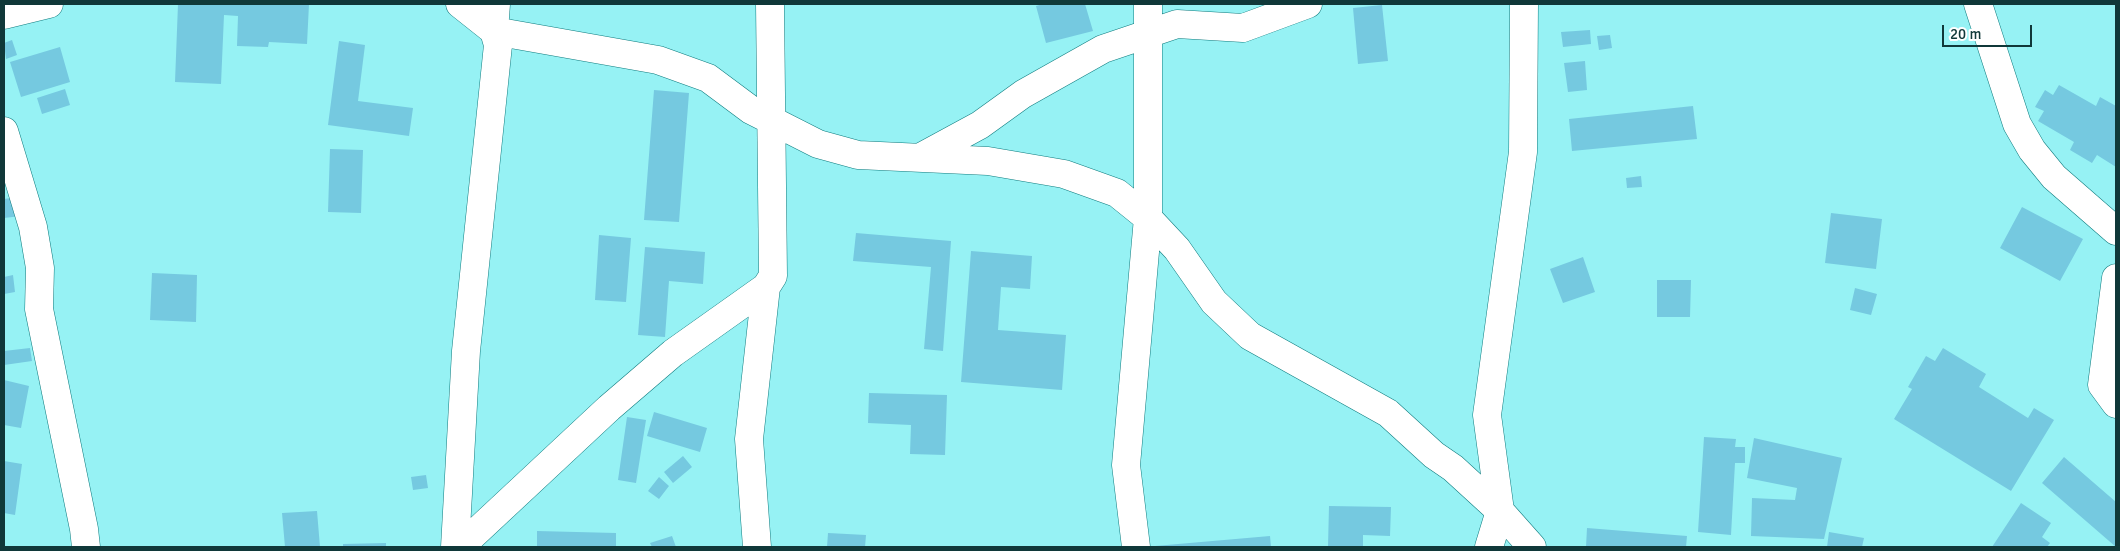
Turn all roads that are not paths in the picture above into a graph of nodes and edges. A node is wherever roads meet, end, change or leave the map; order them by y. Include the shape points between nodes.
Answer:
1 (49, 4) edge
2 (460, 4) edge
3 (496, 4) edge
4 (770, 4) edge
5 (1148, 4) edge
6 (1308, 4) edge
7 (1524, 4) edge
8 (1978, 4) edge
9 (4, 15) edge
10 (494, 31) junction
11 (1147, 34) junction
12 (770, 120) junction
13 (4, 131) edge
14 (921, 157) junction
15 (1148, 218) junction
16 (2116, 230) edge
17 (2116, 278) edge
18 (766, 287) junction
19 (2116, 404) edge
20 (1500, 510) junction
21 (86, 547) edge
22 (455, 547) edge
23 (460, 547) edge
24 (757, 547) edge
25 (1136, 547) edge
26 (1489, 547) edge
27 (1532, 547) edge

1 - 9 street
2 - 10 street
3 - 10 street
4 - 12 street
5 - 11 street
6 - 11 street via 1243,28 1178,24
7 - 20 street via 1523,152 1487,415
8 - 16 street via 2017,124 2028,143 2054,177
10 - 12 street via 658,60 708,78
10 - 22 street via 498,45 466,351
11 - 14 street via 1103,49 1023,94 980,125
11 - 15 street
12 - 14 street via 818,144 858,155
12 - 18 street via 773,276
13 - 21 street via 33,227 40,268 39,309
14 - 15 street via 988,161 1064,174 1117,192
15 - 20 street via 1177,249 1214,302 1250,336 1388,413
15 - 25 street via 1126,465
17 - 19 street via 2102,385
18 - 23 street via 673,353
18 - 24 street via 750,439
20 - 26 street
20 - 27 street

